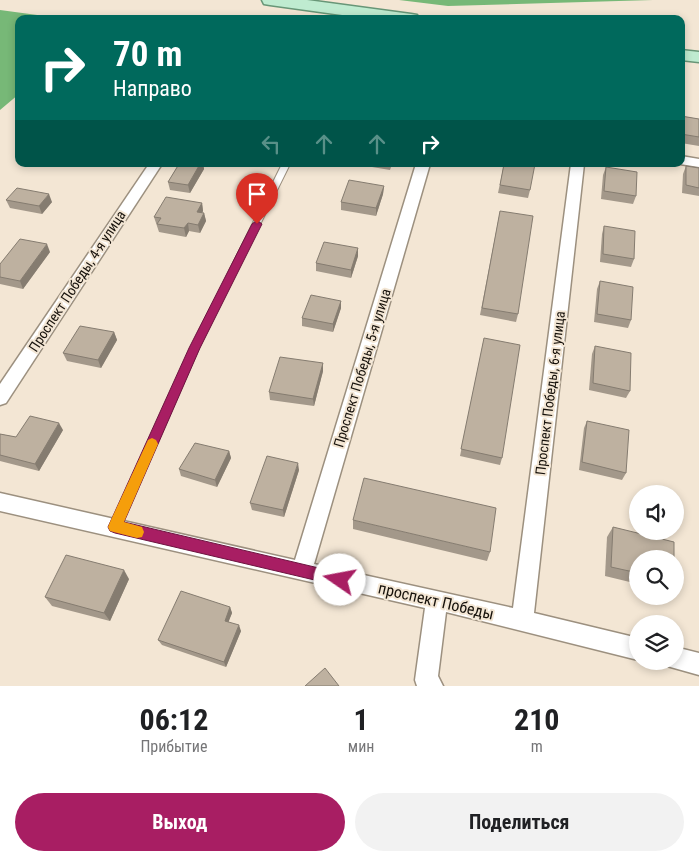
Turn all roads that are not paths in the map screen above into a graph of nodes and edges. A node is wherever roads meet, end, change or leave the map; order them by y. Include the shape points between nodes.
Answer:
1 (270, 0) edge
2 (381, 15) edge
3 (685, 55) edge
4 (699, 57) edge
5 (685, 161) edge
6 (699, 163) edge
7 (153, 167) edge
8 (284, 167) edge
9 (422, 167) edge
10 (578, 167) edge
11 (0, 398) edge
12 (0, 502) edge
13 (115, 527) junction
14 (302, 571) junction
15 (437, 600) junction
16 (522, 622) junction
17 (629, 647) edge
18 (684, 660) edge
19 (699, 664) edge
20 (432, 686) edge

1 - 2 main road
3 - 4 main road
5 - 6 street
7 - 11 street, Проспект Победы, 4-я улица
8 - 13 lane via 194,348
9 - 14 street, Проспект Победы, 5-я улица
10 - 16 street, Проспект Победы, 6-я улица
12 - 13 street, проспект Победы
13 - 14 street, проспект Победы
14 - 15 street, проспект Победы
15 - 16 street, проспект Победы
15 - 20 street via 426,680
16 - 17 street, проспект Победы
18 - 19 street

